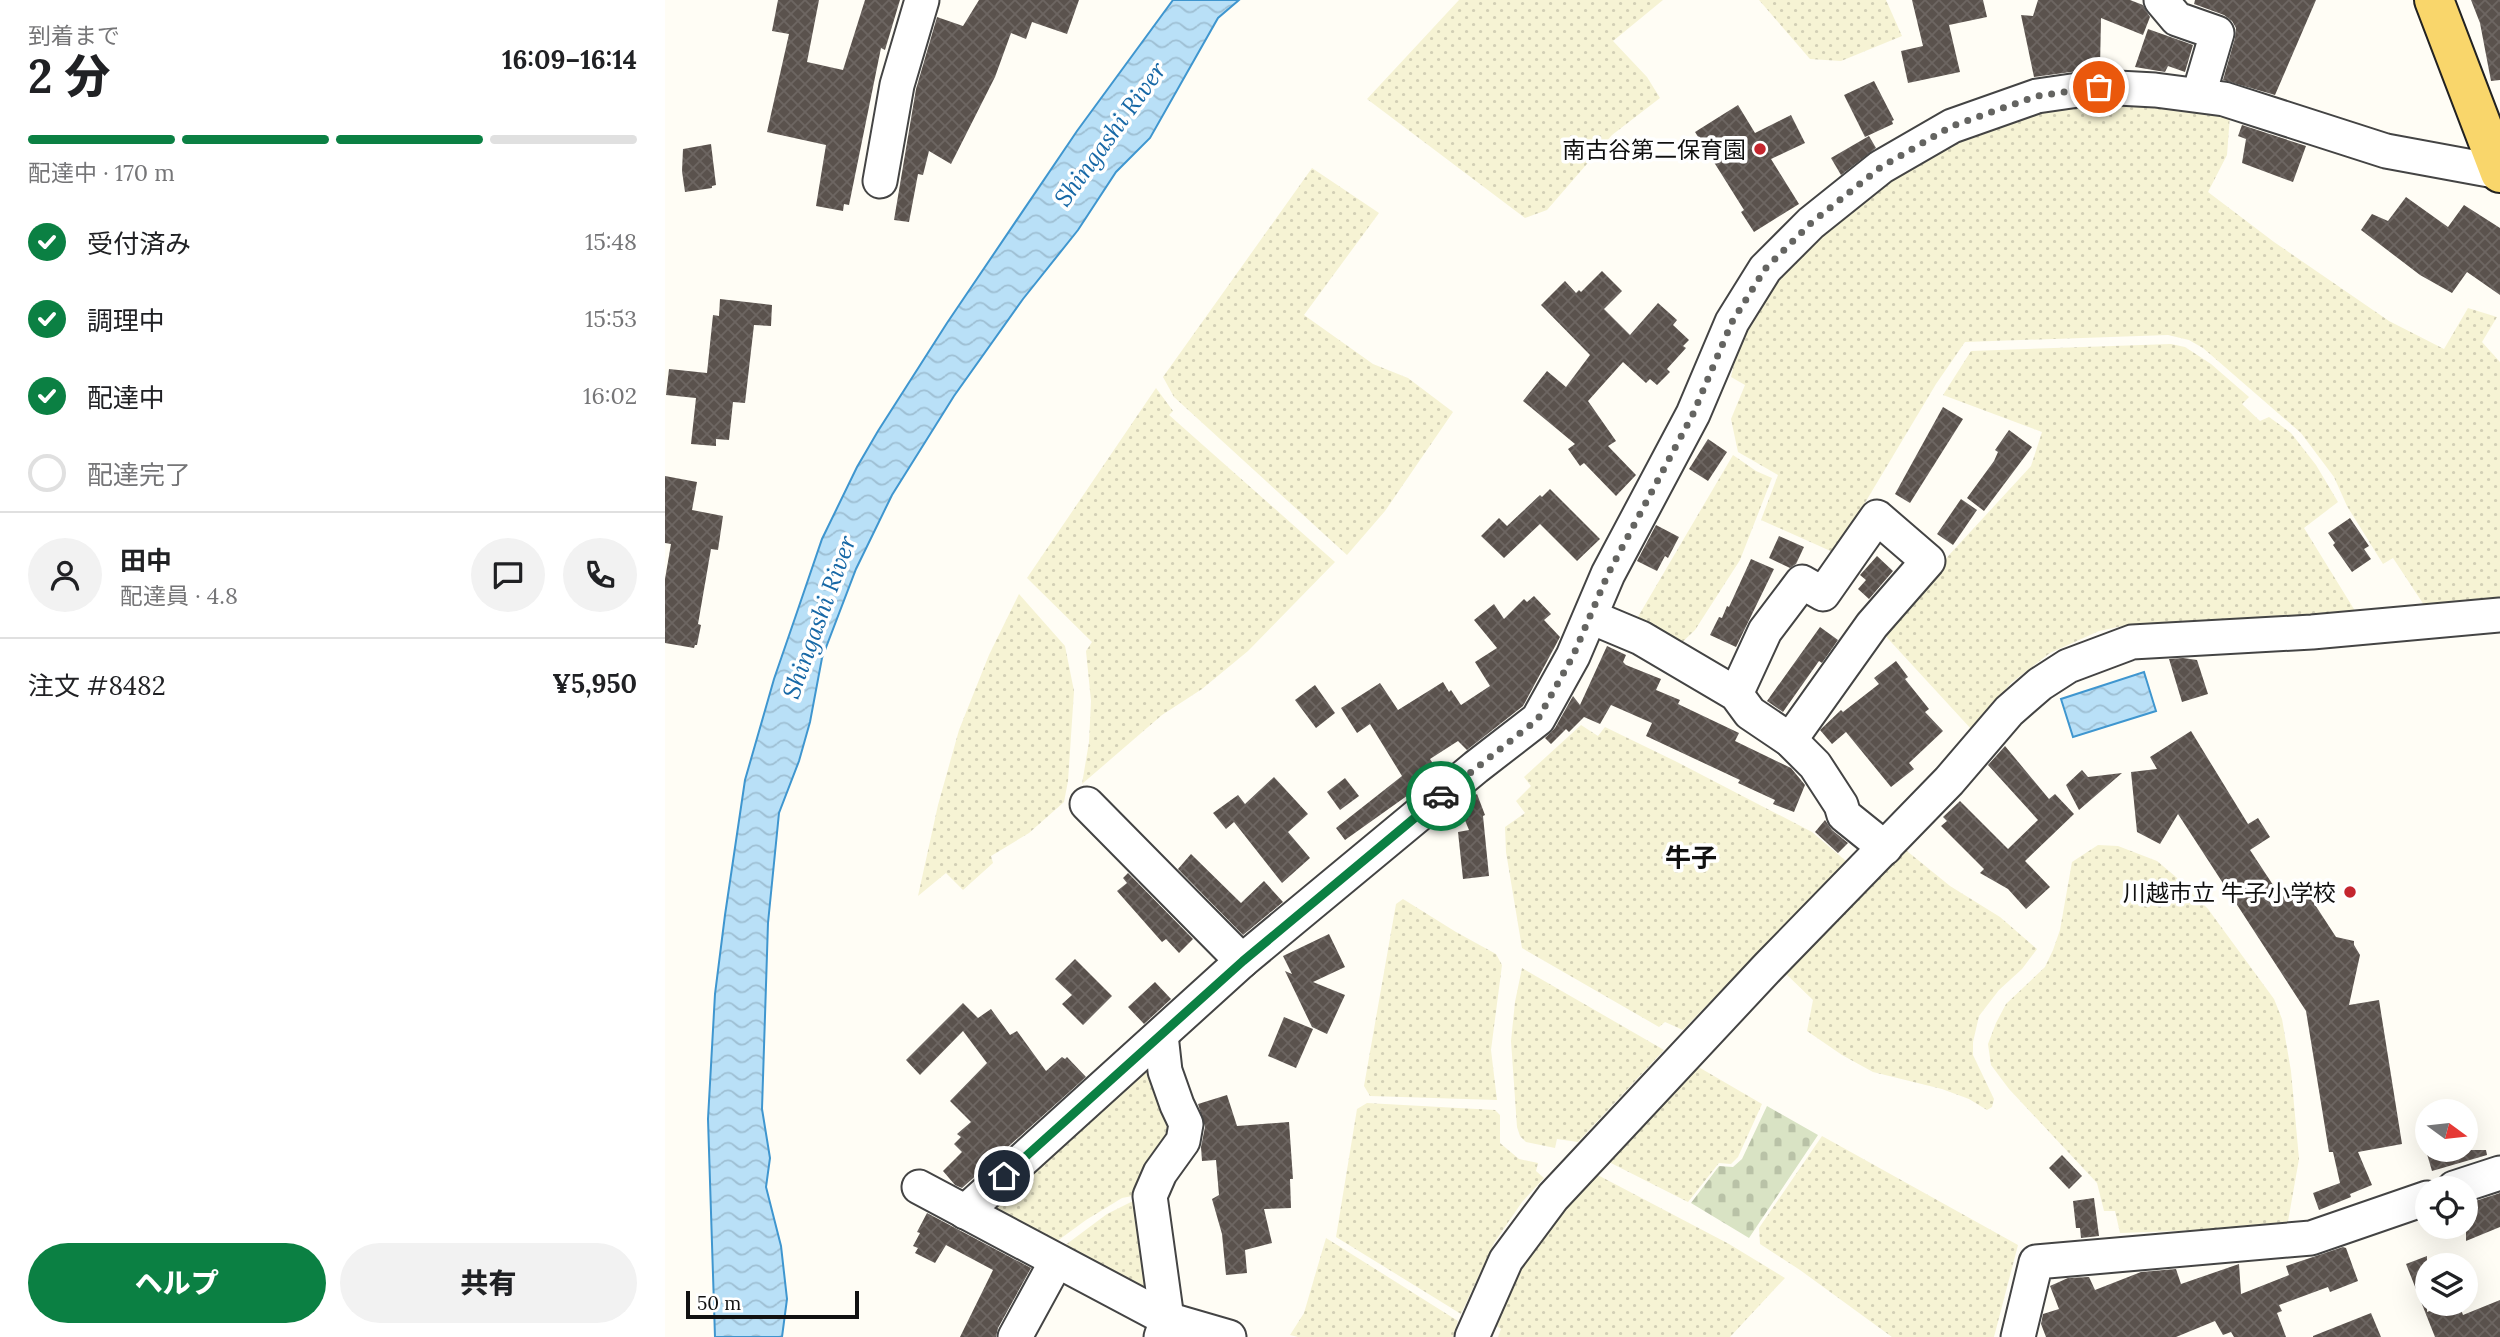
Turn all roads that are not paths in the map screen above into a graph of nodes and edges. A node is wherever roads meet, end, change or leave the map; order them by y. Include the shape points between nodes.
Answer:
1 (922, 0) edge
2 (2161, 0) edge
3 (2434, 0) edge
4 (2199, 94) junction
5 (2500, 173) edge
6 (880, 181) dead end
7 (2500, 615) edge
8 (1591, 617) junction
9 (1736, 694) junction
10 (1790, 740) junction
11 (1087, 804) dead end
12 (1885, 848) junction
13 (1243, 961) junction
14 (1161, 1035) junction
15 (2500, 1174) edge
16 (2478, 1181) edge
17 (919, 1187) dead end
18 (2415, 1202) edge
19 (965, 1212) junction
20 (1056, 1262) junction
21 (1164, 1328) edge
22 (1015, 1337) edge
23 (1229, 1337) edge
24 (1472, 1337) edge
25 (2018, 1337) edge

1 - 6 street via 897,85
2 - 4 street via 2178,19 2217,33
3 - 5 main road
4 - 5 street via 2386,151
4 - 8 street via 2099,87 2037,96 1952,126 1881,167 1811,223 1765,269 1732,322 1693,414 1608,574
7 - 12 street via 2132,642 2100,654 2040,684 2009,711
8 - 9 street via 1641,638
8 - 13 street via 1538,719
9 - 10 street via 1750,713
9 - 10 street via 1765,631 1802,582 1823,594 1877,517 1928,561 1872,625
10 - 12 street via 1815,765 1844,815
11 - 13 street
12 - 24 street via 1553,1197 1506,1261
13 - 14 street
14 - 19 street
14 - 21 street via 1165,1071 1187,1124 1183,1141 1150,1196
15 - 16 street
17 - 19 street
18 - 25 street via 2311,1238 2036,1262
19 - 20 street
20 - 21 street
20 - 22 street
21 - 23 street

